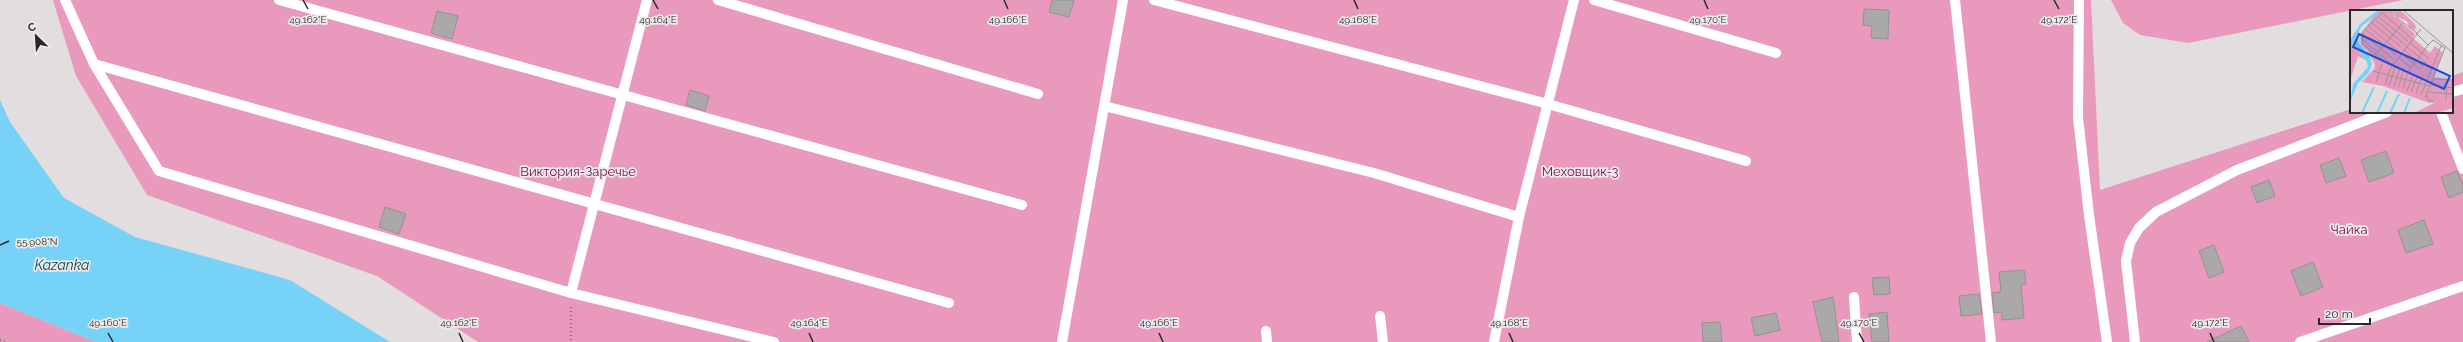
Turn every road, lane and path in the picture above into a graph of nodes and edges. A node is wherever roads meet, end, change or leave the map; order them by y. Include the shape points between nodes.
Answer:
1 (65, 0) edge
2 (279, 0) edge
3 (648, 0) edge
4 (718, 0) edge
5 (1123, 0) edge
6 (1154, 0) edge
7 (1574, 0) edge
8 (1594, 0) edge
9 (1955, 0) edge
10 (2079, 0) edge
11 (1776, 53) dead end
12 (94, 64) junction
13 (2463, 89) edge
14 (2453, 92) edge
15 (1038, 94) dead end
16 (623, 95) junction
17 (1548, 104) junction
18 (1104, 106) junction
19 (2384, 113) edge
20 (2441, 113) edge
21 (1746, 162) dead end
22 (2463, 169) edge
23 (595, 203) junction
24 (1022, 205) dead end
25 (1519, 217) junction
26 (2463, 286) edge
27 (571, 293) junction
28 (1854, 297) dead end
29 (949, 303) dead end
30 (1380, 316) dead end
31 (1266, 331) dead end
32 (0, 340) edge
33 (5, 342) edge
34 (571, 342) edge
35 (774, 342) edge
36 (1062, 342) edge
37 (1267, 342) edge
38 (1383, 342) edge
39 (1494, 342) edge
40 (1857, 342) edge
41 (1991, 342) edge
42 (2107, 342) edge
43 (2135, 342) edge
44 (2300, 342) edge

1 - 12 lane
2 - 16 lane
3 - 16 lane
4 - 15 lane
5 - 18 lane
6 - 17 lane
7 - 17 lane
8 - 11 lane
9 - 41 lane
10 - 42 lane via 2078,117
12 - 23 lane
12 - 27 lane via 159,171
13 - 14 lane
16 - 23 lane
16 - 24 lane
17 - 21 lane
17 - 25 lane
18 - 25 lane via 1374,173
18 - 36 lane
19 - 43 lane via 2236,170 2156,212 2139,228 2130,243 2126,262
20 - 22 lane
23 - 27 lane
23 - 29 lane
25 - 39 lane
26 - 44 lane
27 - 34 path
27 - 35 lane
28 - 40 lane
30 - 38 lane
31 - 37 lane
32 - 33 path

